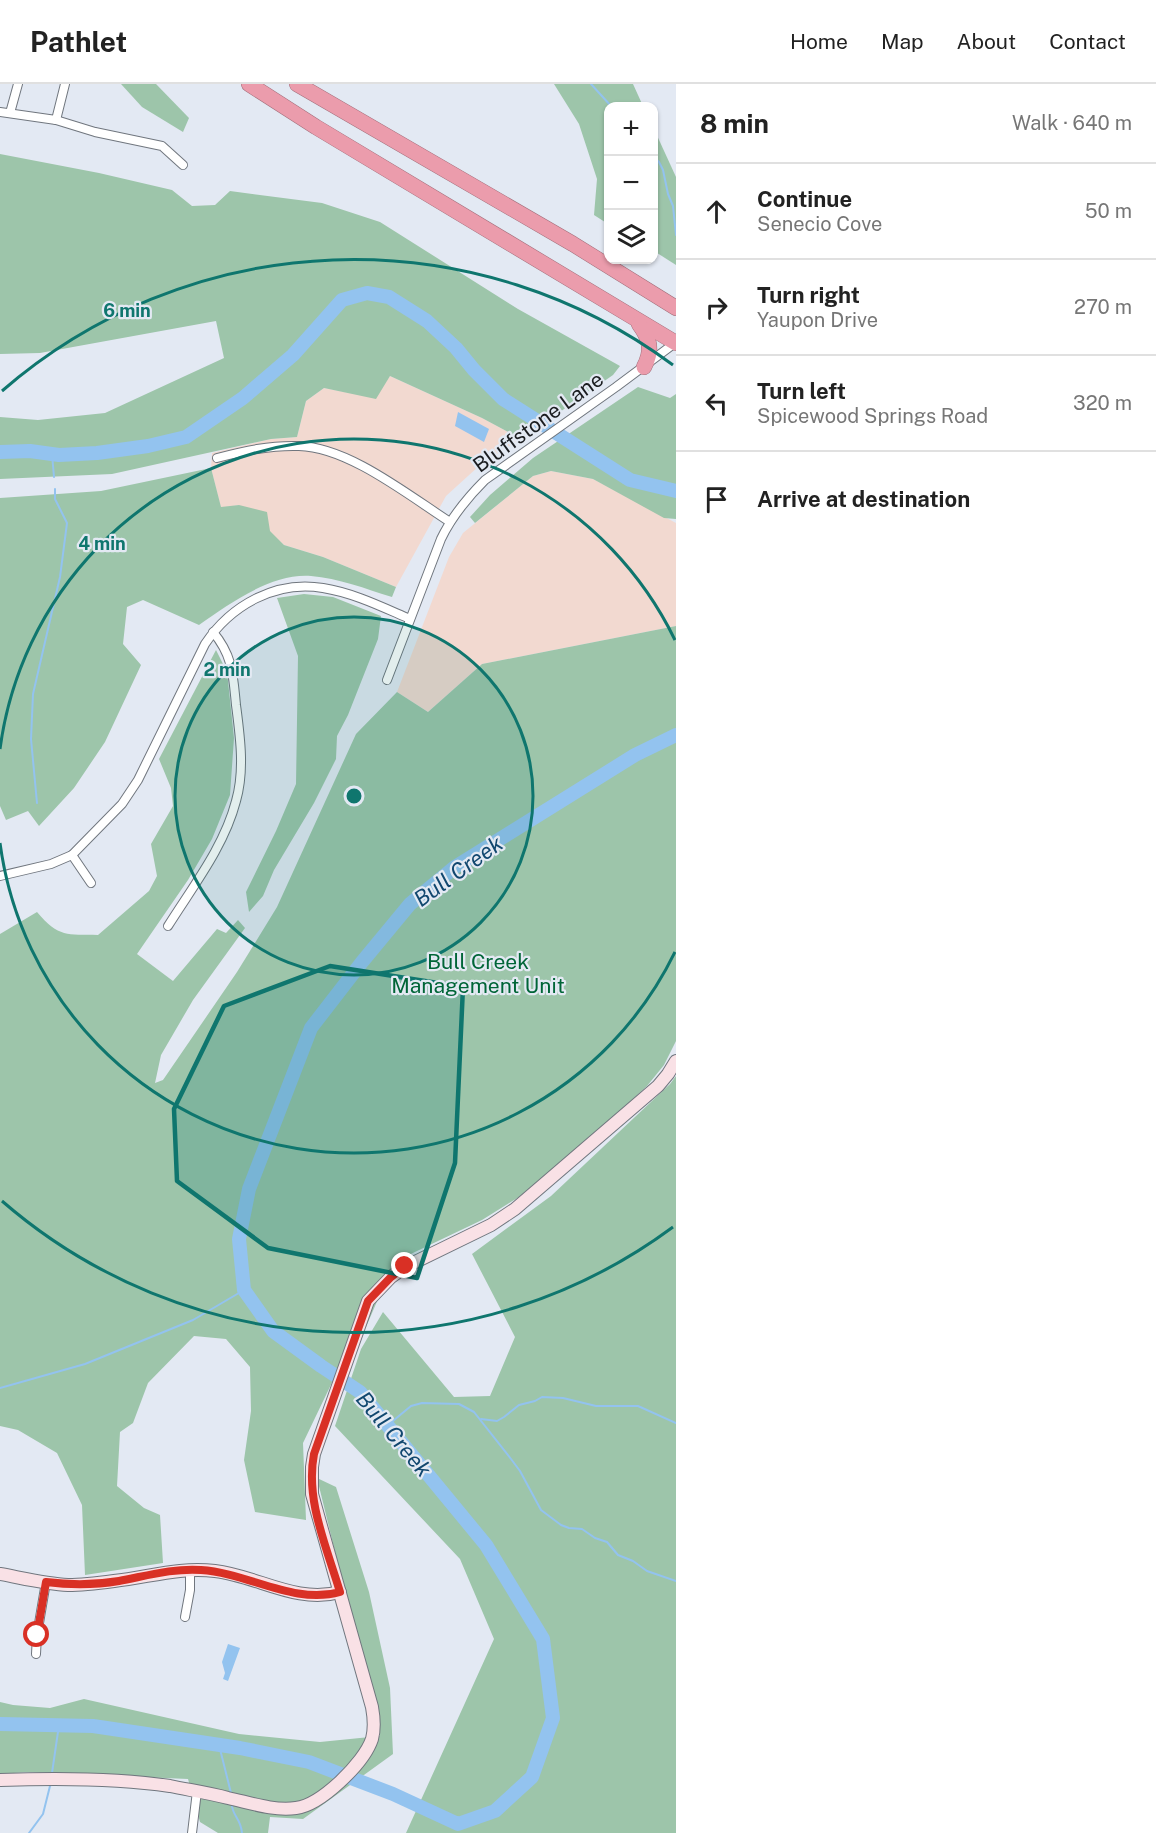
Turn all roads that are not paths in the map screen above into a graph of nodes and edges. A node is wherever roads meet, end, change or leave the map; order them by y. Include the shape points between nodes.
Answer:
1 (18, 84) edge
2 (65, 84) edge
3 (249, 84) edge
4 (297, 84) edge
5 (0, 112) edge
6 (10, 113) junction
7 (56, 120) junction
8 (183, 165) dead end
9 (676, 308) edge
10 (635, 319) junction
11 (676, 342) edge
12 (644, 367) junction
13 (217, 458) dead end
14 (450, 522) junction
15 (410, 619) junction
16 (213, 632) junction
17 (387, 680) dead end
18 (72, 855) junction
19 (0, 876) edge
20 (91, 884) dead end
21 (168, 926) dead end
22 (676, 1061) edge
23 (190, 1569) junction
24 (0, 1574) edge
25 (46, 1582) junction
26 (340, 1592) junction
27 (185, 1617) dead end
28 (36, 1654) dead end
29 (0, 1780) edge
30 (197, 1791) junction
31 (192, 1833) edge

1 - 6 street
2 - 7 street
3 - 10 highway
4 - 9 highway
5 - 6 street
6 - 7 street
7 - 8 street via 162,146
10 - 11 highway
10 - 12 highway via 649,341 650,357
11 - 12 street, Bluffstone Lane
12 - 14 street, Bluffstone Lane via 485,480
13 - 14 street via 267,447 301,446 323,451 359,464
14 - 15 street, Bluffstone Lane
15 - 16 street via 342,592 292,587 250,602
15 - 17 street, Bluffstone Lane
16 - 18 street via 131,793
16 - 21 street via 231,662 240,737 237,800 210,861
18 - 19 street
18 - 20 street
22 - 26 main road via 658,1086 515,1209 491,1225 405,1266 368,1301 314,1454 312,1494
23 - 25 main road via 92,1583
23 - 26 main road via 233,1574 307,1595
23 - 27 street
24 - 25 main road
25 - 28 street
26 - 30 main road via 375,1726 371,1741 350,1772 327,1792 298,1808 276,1809
29 - 30 main road via 129,1782
30 - 31 street

